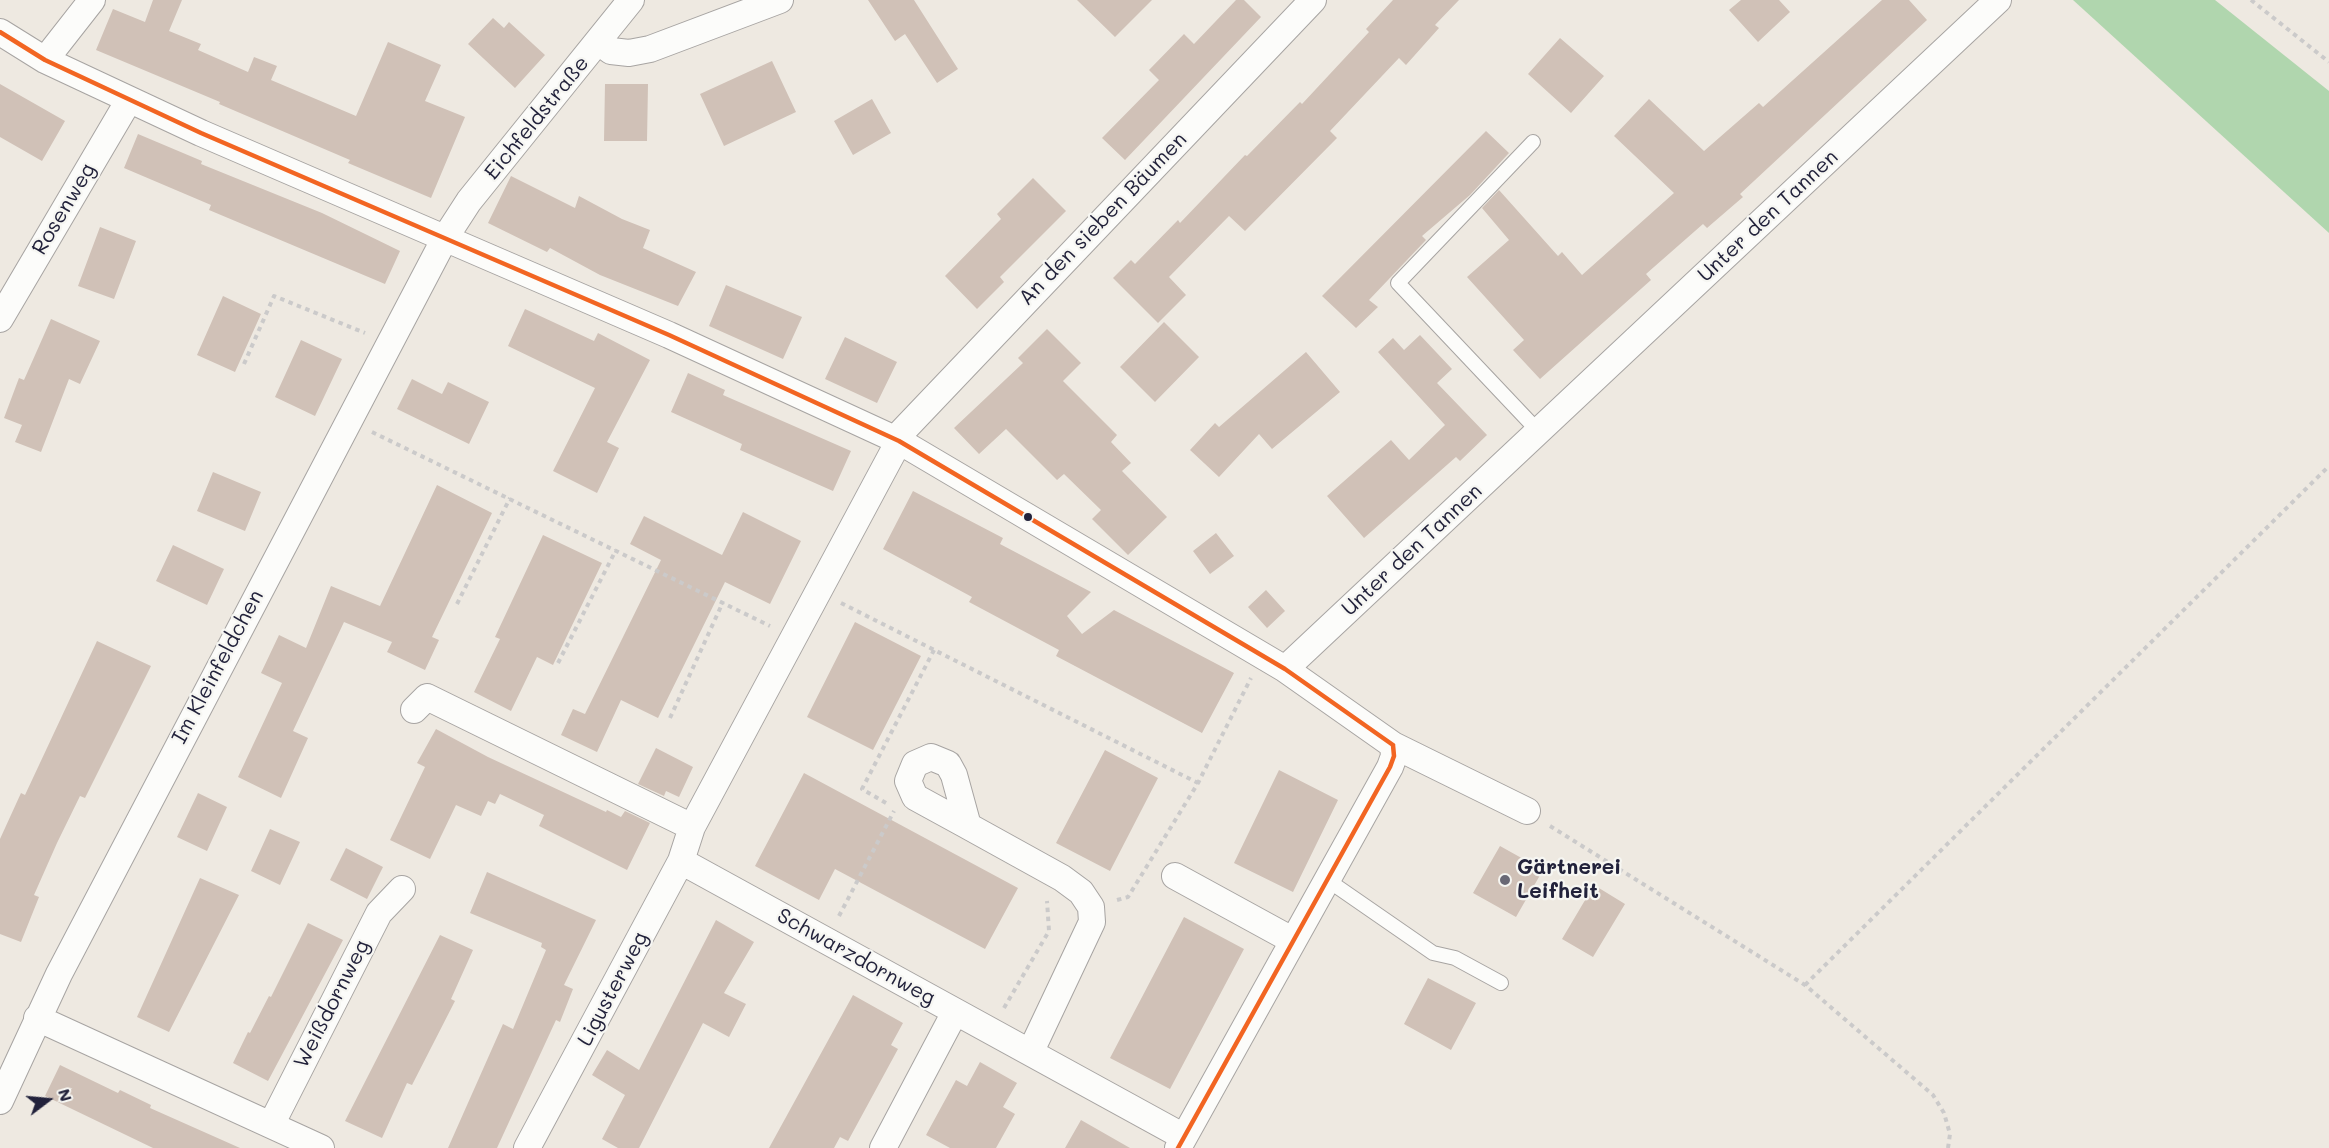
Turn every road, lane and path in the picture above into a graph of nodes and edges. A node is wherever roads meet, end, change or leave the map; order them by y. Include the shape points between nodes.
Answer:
1 (92, 0) edge
2 (631, 0) edge
3 (780, 0) edge
4 (1313, 0) edge
5 (1998, 0) edge
6 (2251, 0) edge
7 (0, 32) edge
8 (599, 42) junction
9 (45, 60) junction
10 (2329, 62) edge
11 (129, 100) junction
12 (1533, 142) dead end
13 (445, 238) junction
14 (0, 319) edge
15 (387, 343) junction
16 (244, 364) dead end
17 (348, 419) junction
18 (1538, 431) junction
19 (897, 440) junction
20 (2329, 466) edge
21 (510, 498) junction
22 (616, 550) junction
23 (819, 593) junction
24 (723, 602) junction
25 (457, 604) dead end
26 (795, 639) junction
27 (934, 650) junction
28 (1261, 656) junction
29 (558, 663) dead end
30 (1285, 669) junction
31 (414, 710) dead end
32 (670, 718) dead end
33 (1393, 745) junction
34 (1198, 783) junction
35 (895, 808) junction
36 (1527, 811) joint
37 (905, 814) dead end
38 (968, 826) dead end
39 (692, 827) junction
40 (681, 861) junction
41 (1175, 876) dead end
42 (1326, 879) junction
43 (402, 889) dead end
44 (1044, 893) dead end
45 (1091, 907) junction
46 (826, 940) junction
47 (1292, 940) junction
48 (1501, 983) dead end
49 (1805, 985) junction
50 (955, 1012) junction
51 (37, 1018) junction
52 (991, 1030) junction
53 (1031, 1051) junction
54 (0, 1101) edge
55 (271, 1125) junction
56 (1181, 1142) edge
57 (321, 1148) edge
58 (527, 1148) edge
59 (883, 1148) edge
60 (1948, 1148) edge

1 - 9 street
2 - 8 street, Eichfeldstraße
3 - 8 street via 650,49 611,51
4 - 19 street, An den sieben Bäumen
5 - 18 street, Unter den Tannen
6 - 10 path
7 - 9 street
8 - 13 street, Eichfeldstraße via 469,201
9 - 11 street
11 - 13 street
11 - 14 street, Rosenweg
12 - 18 lane via 1398,283
13 - 15 street, Im Kleinfeldchen
13 - 19 street
15 - 16 path via 274,296
15 - 17 street, Im Kleinfeldchen
17 - 21 path
17 - 51 street, Im Kleinfeldchen
18 - 30 street, Unter den Tannen
19 - 23 street, Ligusterweg
19 - 28 street
20 - 49 path
21 - 22 path
21 - 25 path
22 - 24 path
22 - 29 path
23 - 26 street, Ligusterweg
23 - 27 path
24 - 26 path
24 - 32 path
26 - 39 street, Ligusterweg
27 - 34 path
27 - 35 path via 862,789
28 - 30 street
28 - 34 path
30 - 33 street
31 - 39 street via 427,697
33 - 36 street
33 - 42 street via 1390,767
34 - 45 path via 1128,897
35 - 37 path
35 - 46 path
36 - 49 path
38 - 45 street via 1062,878 1081,892
39 - 40 street, Ligusterweg
40 - 46 street, Schwarzdornweg
40 - 58 street, Ligusterweg
41 - 47 street
42 - 47 street
42 - 48 lane via 1433,953 1455,958
43 - 55 street, Weißdornweg via 379,913
44 - 52 path via 1049,906 1049,931
45 - 53 street via 1092,922
46 - 50 street, Schwarzdornweg
47 - 56 street
49 - 60 path via 1933,1095 1950,1134
50 - 52 street, Schwarzdornweg
50 - 59 street
51 - 54 street, Im Kleinfeldchen
51 - 55 street
52 - 53 street, Schwarzdornweg
53 - 56 street, Schwarzdornweg
55 - 57 street

